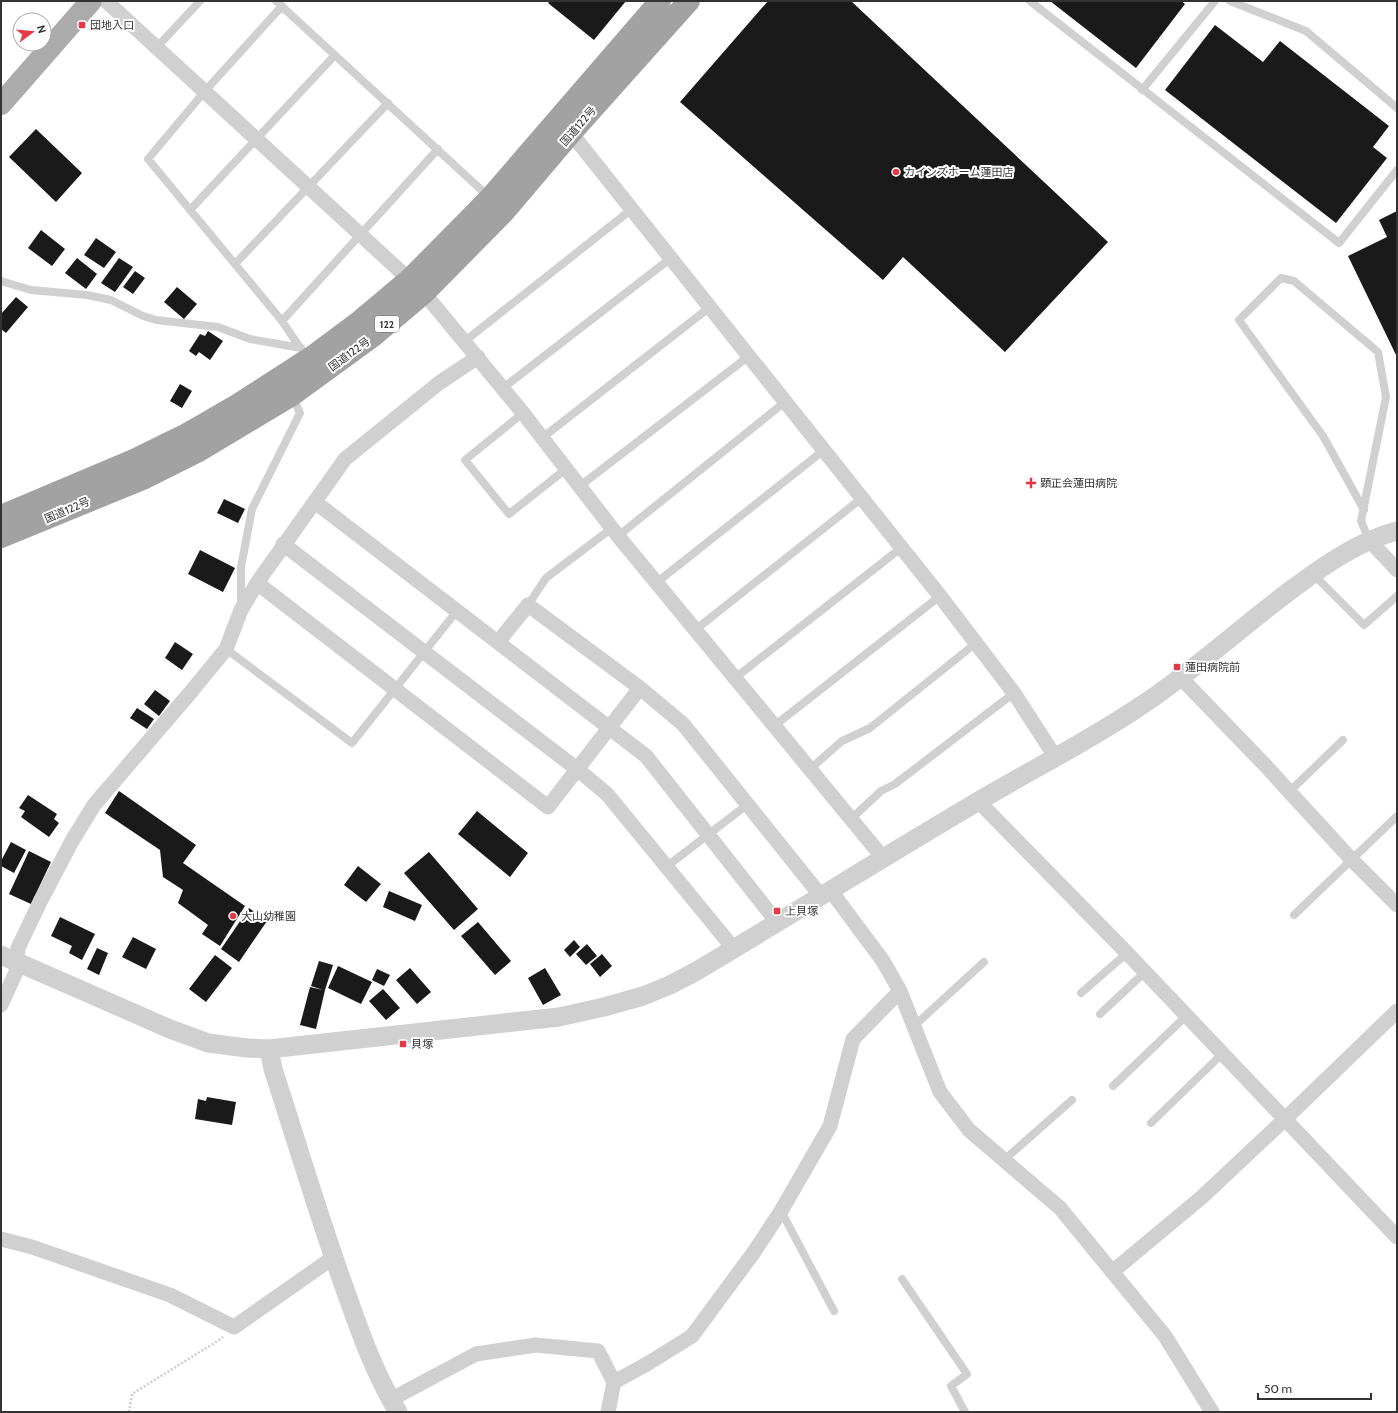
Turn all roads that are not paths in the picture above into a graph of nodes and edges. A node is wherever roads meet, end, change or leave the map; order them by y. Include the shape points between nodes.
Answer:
1 (91, 1) edge
2 (106, 1) edge
3 (200, 1) edge
4 (660, 1) edge
5 (689, 1) edge
6 (1030, 1) edge
7 (1215, 1) edge
8 (1230, 1) edge
9 (279, 4) edge
10 (157, 47) junction
11 (335, 55) junction
12 (1142, 90) junction
13 (205, 91) junction
14 (388, 103) junction
15 (1, 104) edge
16 (1397, 108) edge
17 (571, 133) junction
18 (257, 139) junction
19 (438, 149) junction
20 (1397, 170) edge
21 (309, 186) junction
22 (490, 198) junction
23 (632, 209) junction
24 (190, 210) junction
25 (361, 234) junction
26 (671, 258) junction
27 (235, 264) junction
28 (1, 281) edge
29 (417, 286) junction
30 (710, 307) junction
31 (282, 321) junction
32 (465, 341) junction
33 (304, 354) junction
34 (748, 356) junction
35 (478, 357) junction
36 (503, 388) junction
37 (292, 395) junction
38 (785, 402) junction
39 (523, 413) junction
40 (542, 438) junction
41 (824, 450) junction
42 (566, 469) junction
43 (580, 486) junction
44 (862, 498) junction
45 (315, 502) junction
46 (1364, 510) junction
47 (1, 516) edge
48 (1397, 531) edge
49 (615, 532) junction
50 (1, 538) edge
51 (1369, 540) junction
52 (283, 544) junction
53 (901, 548) junction
54 (1397, 570) edge
55 (1313, 574) junction
56 (257, 583) junction
57 (656, 583) junction
58 (940, 596) junction
59 (1397, 596) edge
60 (528, 605) junction
61 (241, 610) junction
62 (456, 612) junction
63 (695, 630) junction
64 (498, 642) junction
65 (976, 644) junction
66 (226, 649) junction
67 (424, 653) junction
68 (735, 678) junction
69 (1180, 678) junction
70 (640, 688) junction
71 (395, 689) junction
72 (1014, 693) junction
73 (774, 726) junction
74 (609, 728) junction
75 (1343, 740) dead end
76 (1056, 758) junction
77 (577, 769) junction
78 (810, 769) junction
79 (1289, 792) junction
80 (978, 801) junction
81 (748, 804) junction
82 (1396, 817) dead end
83 (851, 820) junction
84 (708, 835) junction
85 (884, 859) junction
86 (1351, 859) junction
87 (666, 867) junction
88 (826, 894) junction
89 (1397, 905) edge
90 (1294, 915) dead end
91 (777, 922) junction
92 (734, 949) junction
93 (1127, 953) junction
94 (9, 958) edge
95 (984, 962) dead end
96 (1145, 972) junction
97 (900, 991) junction
98 (1080, 992) dead end
99 (1, 1005) edge
100 (1397, 1011) edge
101 (1100, 1014) dead end
102 (1186, 1016) junction
103 (914, 1026) junction
104 (269, 1048) junction
105 (1222, 1054) junction
106 (1113, 1086) dead end
107 (1072, 1100) dead end
108 (1284, 1120) junction
109 (1151, 1123) dead end
110 (1004, 1160) junction
111 (781, 1211) junction
112 (1397, 1237) edge
113 (1, 1239) edge
114 (334, 1257) junction
115 (1112, 1272) junction
116 (902, 1279) dead end
117 (834, 1311) dead end
118 (614, 1382) junction
119 (394, 1406) edge
120 (608, 1412) edge
121 (965, 1412) edge
122 (1212, 1412) edge

1 - 15 main road
2 - 10 street
3 - 10 lane
4 - 22 highway, 国道122号 / 122
5 - 17 highway, 国道122号 / 122
6 - 12 lane
7 - 12 lane
8 - 16 lane via 1306,31
9 - 11 lane
9 - 13 lane
10 - 13 street
11 - 14 lane
11 - 18 lane
12 - 20 lane via 1339,243
13 - 18 street
13 - 24 lane via 148,159
14 - 19 lane
14 - 21 lane
17 - 23 street
17 - 29 highway, 国道122号 / 122 via 504,212
18 - 21 street
18 - 24 lane
19 - 22 lane
19 - 25 lane
21 - 25 street
21 - 27 lane
22 - 29 highway, 国道122号 / 122
23 - 26 street
23 - 32 lane
24 - 27 lane
25 - 29 street
25 - 31 lane
26 - 30 street
26 - 36 lane
27 - 31 lane
28 - 33 lane via 31,290 111,300 156,320 218,327
29 - 32 street
29 - 33 highway, 国道122号 / 122
29 - 37 highway, 国道122号 / 122 via 373,336
30 - 34 street
30 - 40 lane
31 - 33 lane
32 - 35 street
33 - 47 highway, 国道122号 / 122 via 237,406 185,435 134,460
34 - 38 street
34 - 43 lane
35 - 36 street
35 - 45 street via 439,384 345,460
36 - 39 street
37 - 50 highway, 国道122号 / 122 via 197,452 145,478
37 - 61 lane via 300,413 252,509 241,567
38 - 41 street
38 - 49 lane
39 - 40 street
39 - 42 lane via 465,460 509,514
40 - 42 street
41 - 44 street
41 - 57 lane
42 - 43 street
43 - 49 street
44 - 53 street
44 - 63 lane
45 - 52 street
45 - 62 street
46 - 46 lane via 1323,436 1239,320 1281,278 1294,281 1378,352 1386,397
46 - 51 lane via 1361,521
48 - 51 street
49 - 57 street
49 - 60 lane via 546,578
51 - 54 street
51 - 55 street
52 - 56 street
52 - 67 street
53 - 58 street
53 - 68 lane
55 - 59 lane via 1364,625
55 - 69 street
56 - 61 street
56 - 71 street
57 - 63 street
58 - 65 street
58 - 73 lane
60 - 64 street
60 - 70 street
61 - 66 street
62 - 64 street
62 - 67 lane
63 - 68 street
64 - 74 street
65 - 72 street
65 - 78 lane via 870,728 842,740
66 - 71 lane via 352,743
66 - 94 street via 94,805 72,841 18,948
67 - 71 lane
67 - 77 street
68 - 73 street
69 - 76 street via 1106,730
69 - 79 street
70 - 74 street
70 - 81 street via 683,724
71 - 77 street via 548,807
72 - 76 street
72 - 83 lane via 895,784 881,791
73 - 78 street
74 - 77 street
74 - 84 street via 646,756
75 - 79 lane
76 - 80 street
77 - 87 street via 607,794
78 - 83 street
79 - 86 street
80 - 85 street
80 - 93 street
81 - 84 lane
81 - 88 street
82 - 86 lane
83 - 85 street
84 - 87 lane
84 - 91 street
85 - 88 street
86 - 89 street
86 - 90 lane
87 - 92 street
88 - 91 street
88 - 97 street via 883,962
91 - 92 street
92 - 104 street via 670,985 643,996 560,1017
93 - 96 street
93 - 98 lane
94 - 99 street via 16,972
94 - 104 street via 170,1029 208,1043 240,1048
95 - 103 lane
96 - 101 lane
96 - 102 street
97 - 103 street
97 - 111 street via 854,1039 830,1126
100 - 108 street
102 - 105 street
102 - 106 lane
103 - 110 street via 940,1092 969,1130
104 - 114 street via 273,1069
105 - 108 street
105 - 109 lane
107 - 110 lane
108 - 112 street
108 - 115 street via 1202,1197
110 - 115 street via 1060,1208
111 - 117 lane
111 - 118 street via 692,1336
113 - 114 street via 32,1247 170,1295 234,1327
114 - 119 street via 364,1343
115 - 122 street via 1165,1336
116 - 121 lane via 968,1374 950,1386
118 - 119 street via 598,1351 536,1345 476,1354
118 - 120 street

